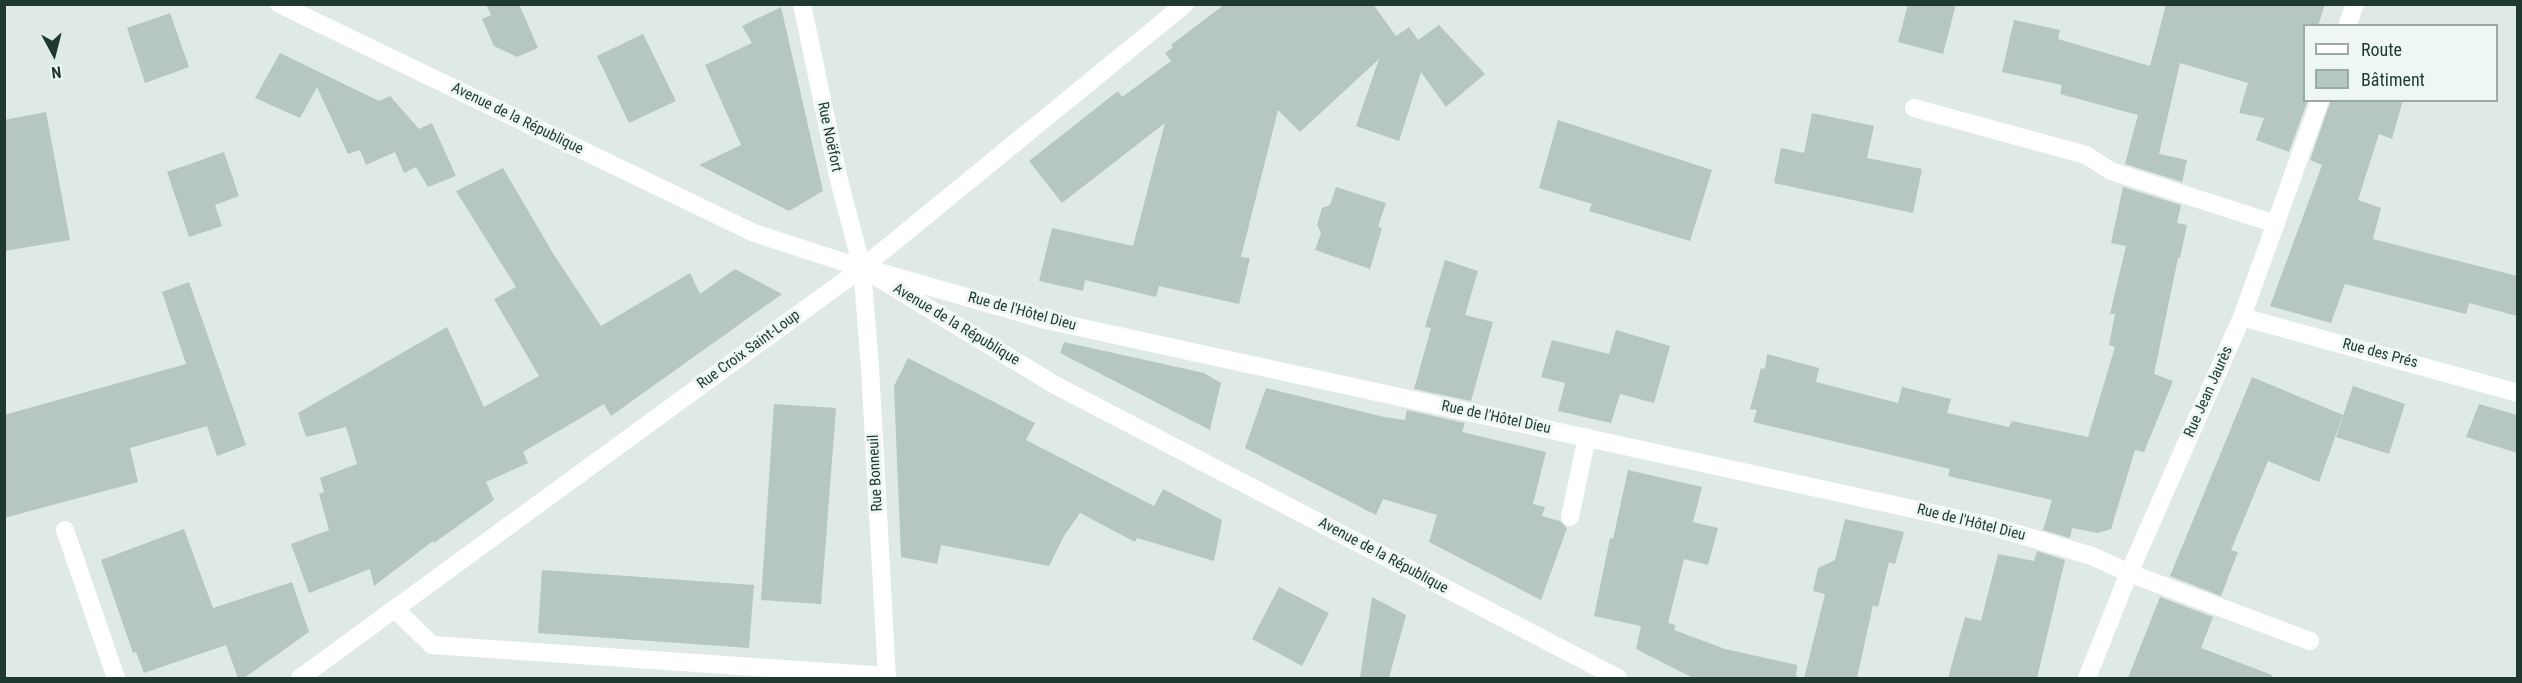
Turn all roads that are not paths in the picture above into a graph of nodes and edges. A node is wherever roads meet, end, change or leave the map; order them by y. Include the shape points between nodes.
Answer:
1 (279, 4) edge
2 (802, 4) edge
3 (1185, 4) edge
4 (2355, 4) edge
5 (2348, 24) edge
6 (2319, 102) edge
7 (1914, 108) dead end
8 (2276, 224) junction
9 (862, 267) junction
10 (2242, 316) junction
11 (2517, 393) edge
12 (1587, 437) junction
13 (1570, 517) dead end
14 (64, 530) dead end
15 (2129, 573) junction
16 (395, 609) junction
17 (2310, 641) dead end
18 (887, 677) edge
19 (116, 678) edge
20 (300, 678) edge
21 (1618, 678) edge
22 (2087, 678) edge

1 - 9 street, Avenue de la République via 768,239
2 - 9 street, Rue Noëfort via 838,176
3 - 9 street, Rue Croix Saint-Loup
4 - 5 street
6 - 8 street, Rue Jean Jaurès
7 - 8 street via 2086,155 2111,171
8 - 10 street, Rue Jean Jaurès
9 - 12 street, Rue de l'Hôtel Dieu via 1046,320
9 - 16 street, Rue Croix Saint-Loup
9 - 18 street, Rue Bonneuil
9 - 21 street, Avenue de la République via 1055,385
10 - 11 street, Rue des Prés
10 - 15 street, Rue Jean Jaurès
12 - 13 street
12 - 15 street, Rue de l'Hôtel Dieu via 1991,526 2092,556
14 - 19 street
15 - 17 street, Rue de l'Hôtel Dieu
15 - 22 street, Rue Jean Jaurès
16 - 18 street via 432,645
16 - 20 street, Rue Croix Saint-Loup

